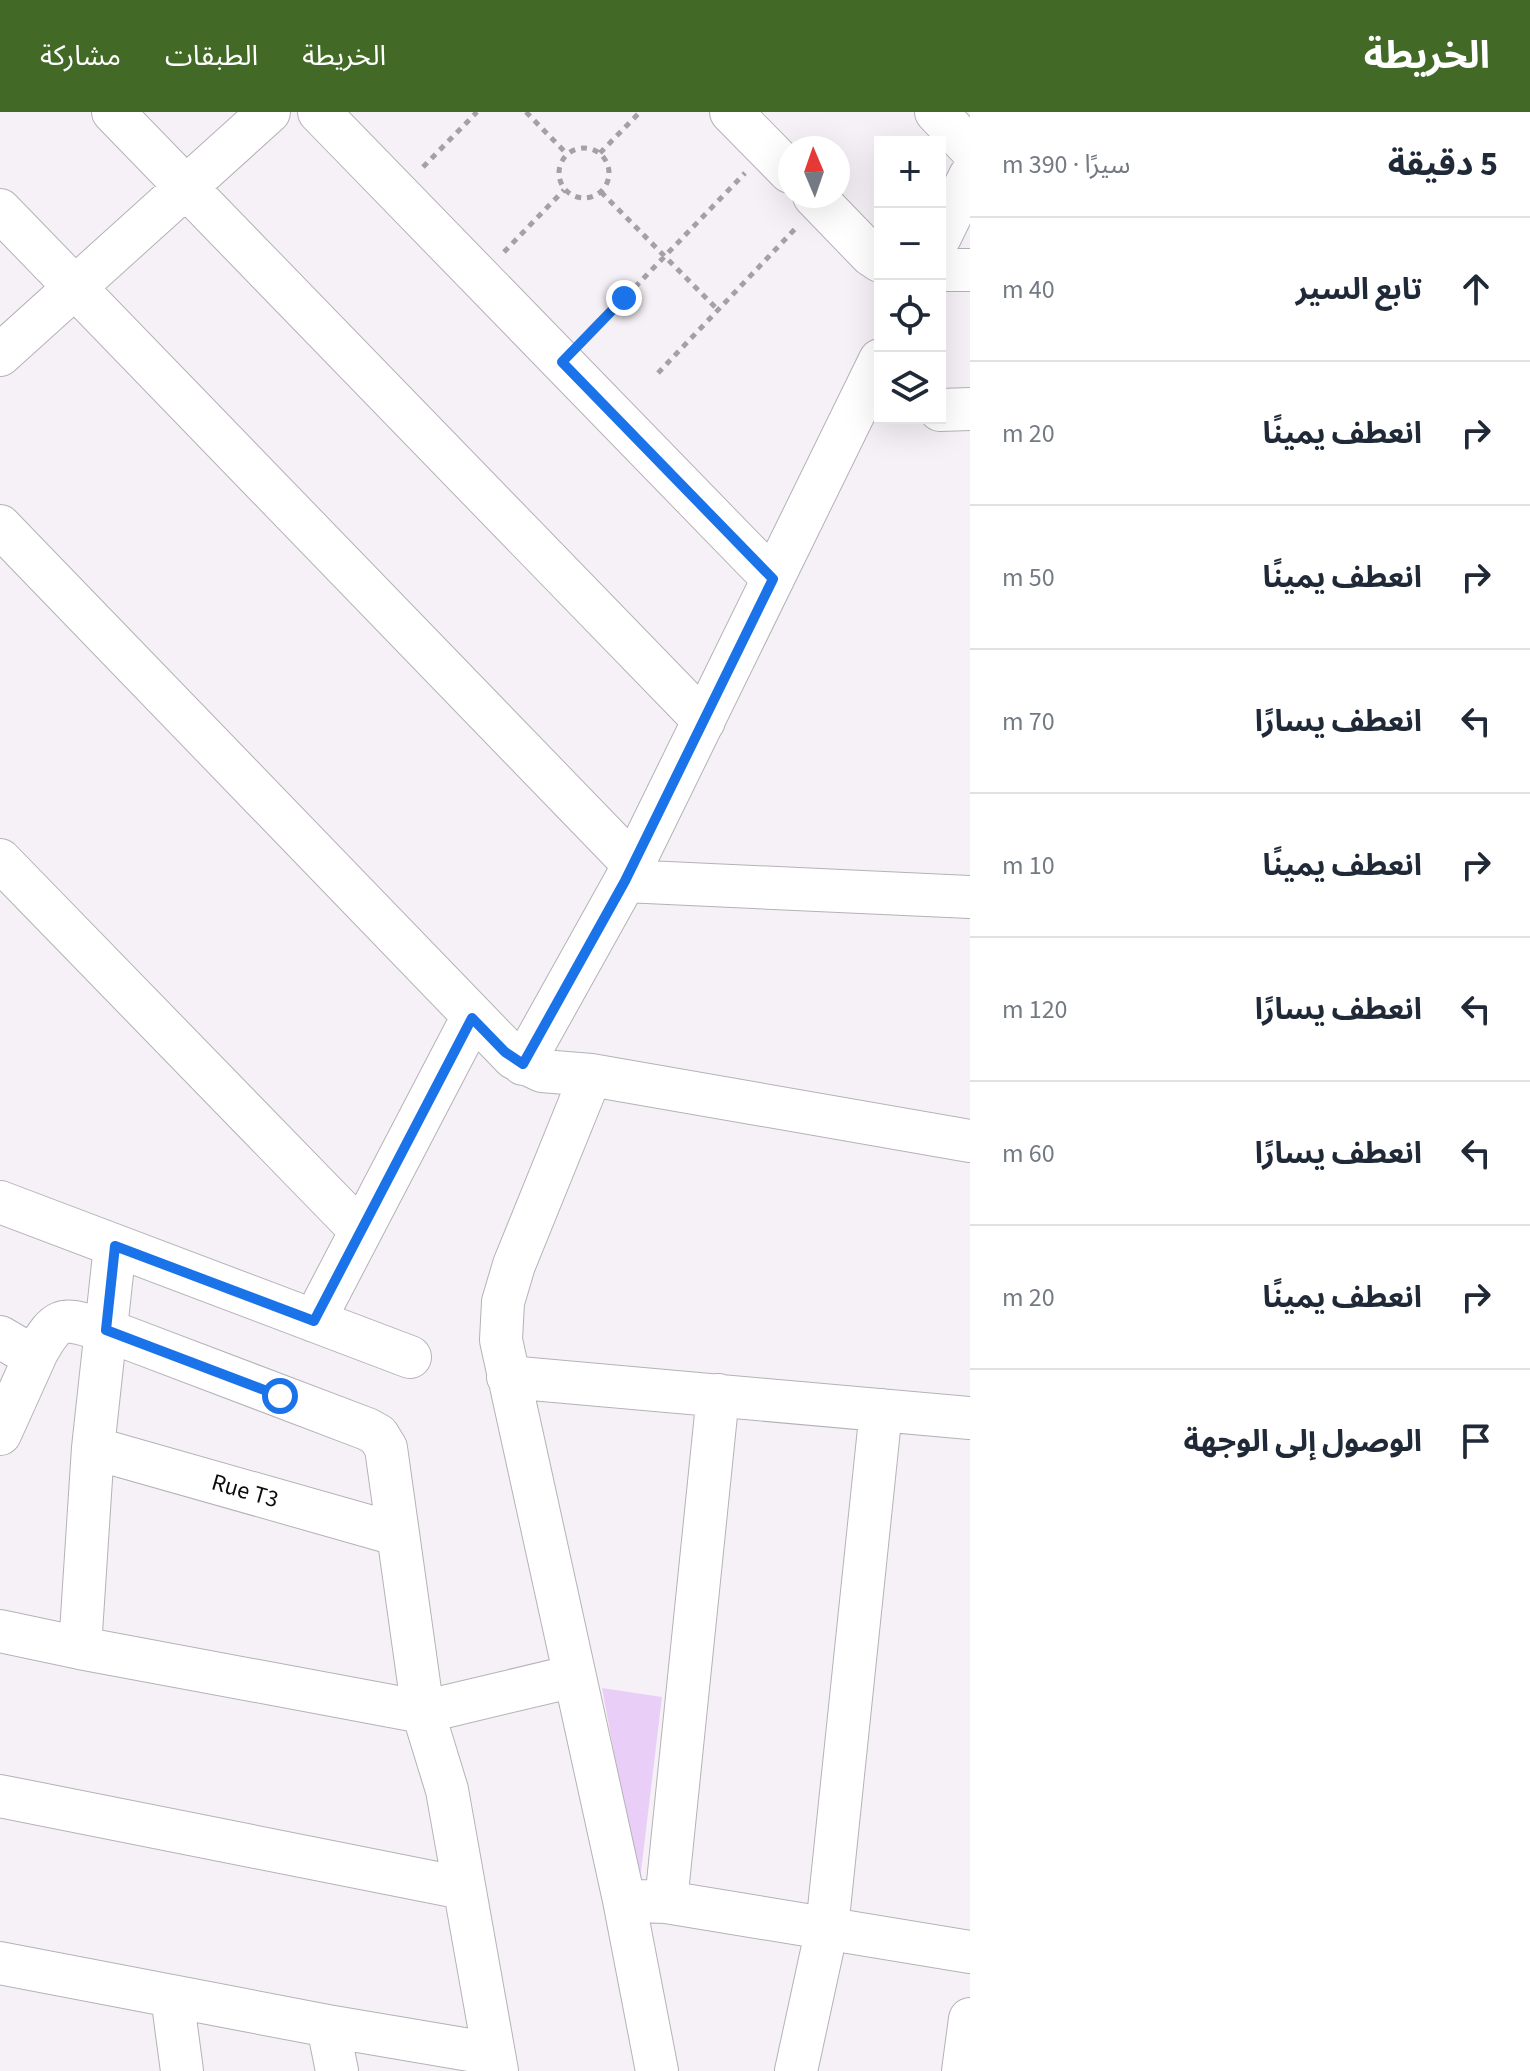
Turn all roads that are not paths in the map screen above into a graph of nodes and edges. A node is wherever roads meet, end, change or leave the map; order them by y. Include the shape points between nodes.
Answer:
1 (113, 112) edge
2 (269, 112) edge
3 (319, 112) edge
4 (731, 112) edge
5 (936, 112) edge
6 (970, 148) edge
7 (778, 160) edge
8 (970, 176) edge
9 (186, 187) junction
10 (826, 208) edge
11 (0, 210) edge
12 (946, 225) edge
13 (874, 257) edge
14 (946, 270) edge
15 (970, 270) edge
16 (75, 287) junction
17 (0, 355) edge
18 (874, 385) edge
19 (970, 409) edge
20 (868, 410) edge
21 (946, 410) edge
22 (0, 526) edge
23 (773, 579) junction
24 (704, 721) junction
25 (0, 860) edge
26 (629, 873) junction
27 (970, 896) edge
28 (472, 1018) junction
29 (523, 1064) junction
30 (591, 1075) junction
31 (970, 1141) edge
32 (0, 1202) edge
33 (361, 1231) junction
34 (115, 1246) junction
35 (314, 1321) junction
36 (106, 1330) junction
37 (21, 1356) edge
38 (410, 1357) dead end
39 (508, 1377) junction
40 (718, 1395) junction
41 (881, 1410) junction
42 (970, 1418) edge
43 (0, 1434) edge
44 (93, 1448) junction
45 (396, 1534) junction
46 (0, 1631) edge
47 (80, 1648) junction
48 (574, 1676) junction
49 (423, 1712) junction
50 (0, 1796) edge
51 (462, 1888) junction
52 (624, 1900) junction
53 (666, 1902) junction
54 (827, 1928) junction
55 (970, 1952) edge
56 (1, 1966) edge
57 (172, 1996) junction
58 (970, 2019) edge
59 (328, 2026) junction
60 (495, 2063) edge
61 (182, 2071) edge
62 (337, 2071) edge
63 (657, 2071) edge
64 (796, 2071) edge
65 (963, 2071) edge

1 - 9 street
2 - 9 street
3 - 23 street
4 - 7 street
5 - 6 street
8 - 12 street
9 - 16 street
9 - 24 street
10 - 13 street
11 - 16 street
14 - 15 street
16 - 17 street
16 - 26 street
18 - 20 street
19 - 21 street
20 - 23 street
22 - 28 street
23 - 24 street
24 - 26 street
25 - 33 street
26 - 27 street
26 - 29 street
28 - 29 street
28 - 33 street
29 - 30 street
30 - 31 street
30 - 39 street via 503,1302 501,1340
32 - 34 street
33 - 35 street
34 - 35 street
34 - 36 street
35 - 38 street
36 - 37 street via 59,1322
36 - 44 street
36 - 45 street via 378,1435 386,1448
37 - 43 street
39 - 40 street
39 - 48 street
40 - 41 street
40 - 53 street
41 - 42 street
41 - 54 street
44 - 45 street, Rue T3
44 - 47 street
45 - 49 street
46 - 47 street
47 - 49 street
48 - 49 street
48 - 52 street
49 - 51 street via 447,1790
50 - 51 street
51 - 60 street
52 - 53 street
52 - 63 street
53 - 54 street
54 - 55 street
54 - 64 street
56 - 57 street
57 - 59 street
57 - 61 street
58 - 65 street
59 - 60 street
59 - 62 street

